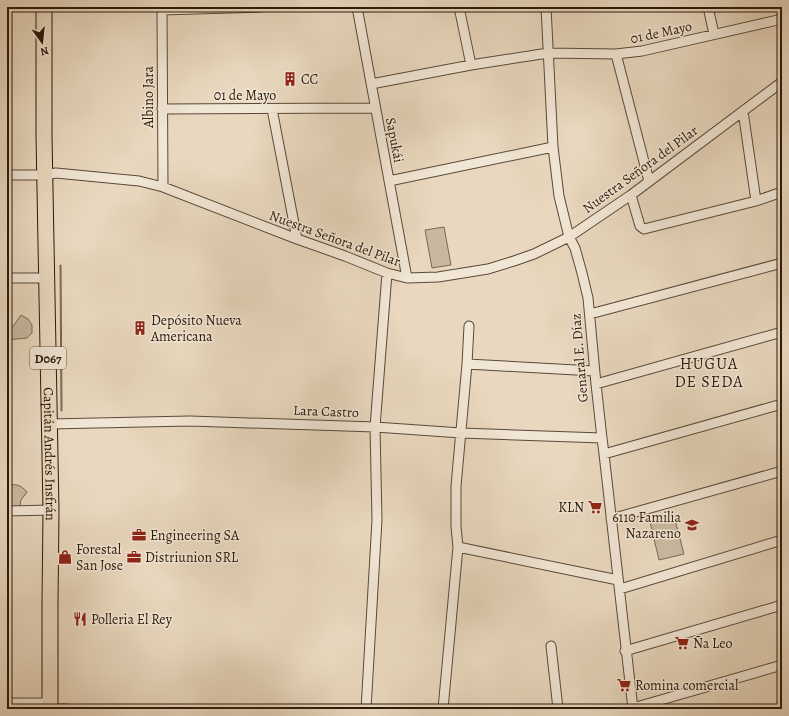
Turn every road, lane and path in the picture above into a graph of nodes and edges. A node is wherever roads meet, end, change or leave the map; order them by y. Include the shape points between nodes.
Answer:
1 (44, 7) edge
2 (262, 7) edge
3 (357, 7) edge
4 (459, 7) edge
5 (546, 7) edge
6 (708, 7) edge
7 (162, 8) edge
8 (782, 19) edge
9 (714, 34) junction
10 (548, 53) junction
11 (616, 54) junction
12 (471, 65) junction
13 (782, 82) edge
14 (371, 84) junction
15 (375, 108) junction
16 (272, 109) junction
17 (162, 110) junction
18 (743, 110) junction
19 (553, 147) junction
20 (7, 174) edge
21 (45, 175) junction
22 (389, 181) junction
23 (649, 181) junction
24 (163, 187) junction
25 (782, 192) edge
26 (631, 195) junction
27 (756, 201) junction
28 (569, 236) junction
29 (297, 239) junction
30 (782, 263) edge
31 (387, 273) junction
32 (7, 278) edge
33 (47, 278) junction
34 (407, 278) junction
35 (590, 314) junction
36 (469, 326) dead end
37 (782, 332) edge
38 (467, 364) junction
39 (594, 370) junction
40 (596, 384) junction
41 (782, 404) edge
42 (50, 424) junction
43 (375, 427) junction
44 (461, 433) junction
45 (602, 438) junction
46 (604, 454) junction
47 (782, 471) edge
48 (51, 510) junction
49 (7, 511) edge
50 (611, 519) junction
51 (782, 540) edge
52 (458, 547) junction
53 (619, 584) junction
54 (782, 605) edge
55 (551, 646) dead end
56 (625, 651) junction
57 (782, 665) edge
58 (7, 703) edge
59 (50, 707) edge
60 (67, 709) edge
61 (366, 709) edge
62 (443, 709) edge
63 (558, 709) edge
64 (633, 709) edge

1 - 21 main road, Capitán Andrés Insfrán / D067
2 - 7 street
3 - 14 street, Sapukái
4 - 12 street
5 - 10 street, Genaral E. Díaz
6 - 9 street
7 - 17 street, Albino Jara
8 - 9 street, 01 de Mayo
9 - 11 street, 01 de Mayo via 642,52
10 - 11 street, 01 de Mayo
10 - 12 street
10 - 19 street, Genaral E. Díaz
11 - 23 street
12 - 14 street
13 - 18 street, Nuestra Señora del Pilar
14 - 15 street, Sapukái
15 - 16 street, 01 de Mayo
15 - 22 street, Sapukái
16 - 17 street, 01 de Mayo
16 - 29 street
17 - 24 street, Albino Jara
18 - 23 street, Nuestra Señora del Pilar
18 - 27 street
19 - 22 street
19 - 28 street, Genaral E. Díaz via 559,196
20 - 21 street, Nuestra Señora del Pilar
21 - 24 street, Nuestra Señora del Pilar via 56,173 132,180
21 - 33 main road, Capitán Andrés Insfrán / D067
22 - 34 street, Sapukái
23 - 26 street, Nuestra Señora del Pilar
24 - 29 street, Nuestra Señora del Pilar
25 - 27 street
26 - 27 street via 640,226 644,229
26 - 28 street, Nuestra Señora del Pilar
28 - 34 street, Nuestra Señora del Pilar via 514,262 488,269 438,277
28 - 35 street, Genaral E. Díaz via 582,273
29 - 31 street, Nuestra Señora del Pilar
30 - 35 street
31 - 34 street, Nuestra Señora del Pilar
31 - 43 street
32 - 33 street
33 - 42 main road, Capitán Andrés Insfrán / D067
35 - 39 street, Genaral E. Díaz
36 - 38 street
37 - 40 street
38 - 39 street
38 - 44 street
39 - 40 street, Genaral E. Díaz
40 - 45 street, Genaral E. Díaz
41 - 46 street
42 - 43 street, Lara Castro via 190,421
42 - 48 main road, Capitán Andrés Insfrán / D067
43 - 44 street, Lara Castro
43 - 61 street via 377,520
44 - 45 street, Lara Castro
44 - 52 street via 456,486
45 - 46 street, Genaral E. Díaz
46 - 50 street, Genaral E. Díaz
47 - 50 street
48 - 49 street
48 - 59 main road, Capitán Andrés Insfrán / D067
50 - 53 street, Genaral E. Díaz
51 - 53 street
52 - 53 street
52 - 62 street
53 - 56 street, Genaral E. Díaz
54 - 56 street
55 - 63 street
56 - 64 street, Genaral E. Díaz
57 - 64 street
58 - 59 street
59 - 60 street

